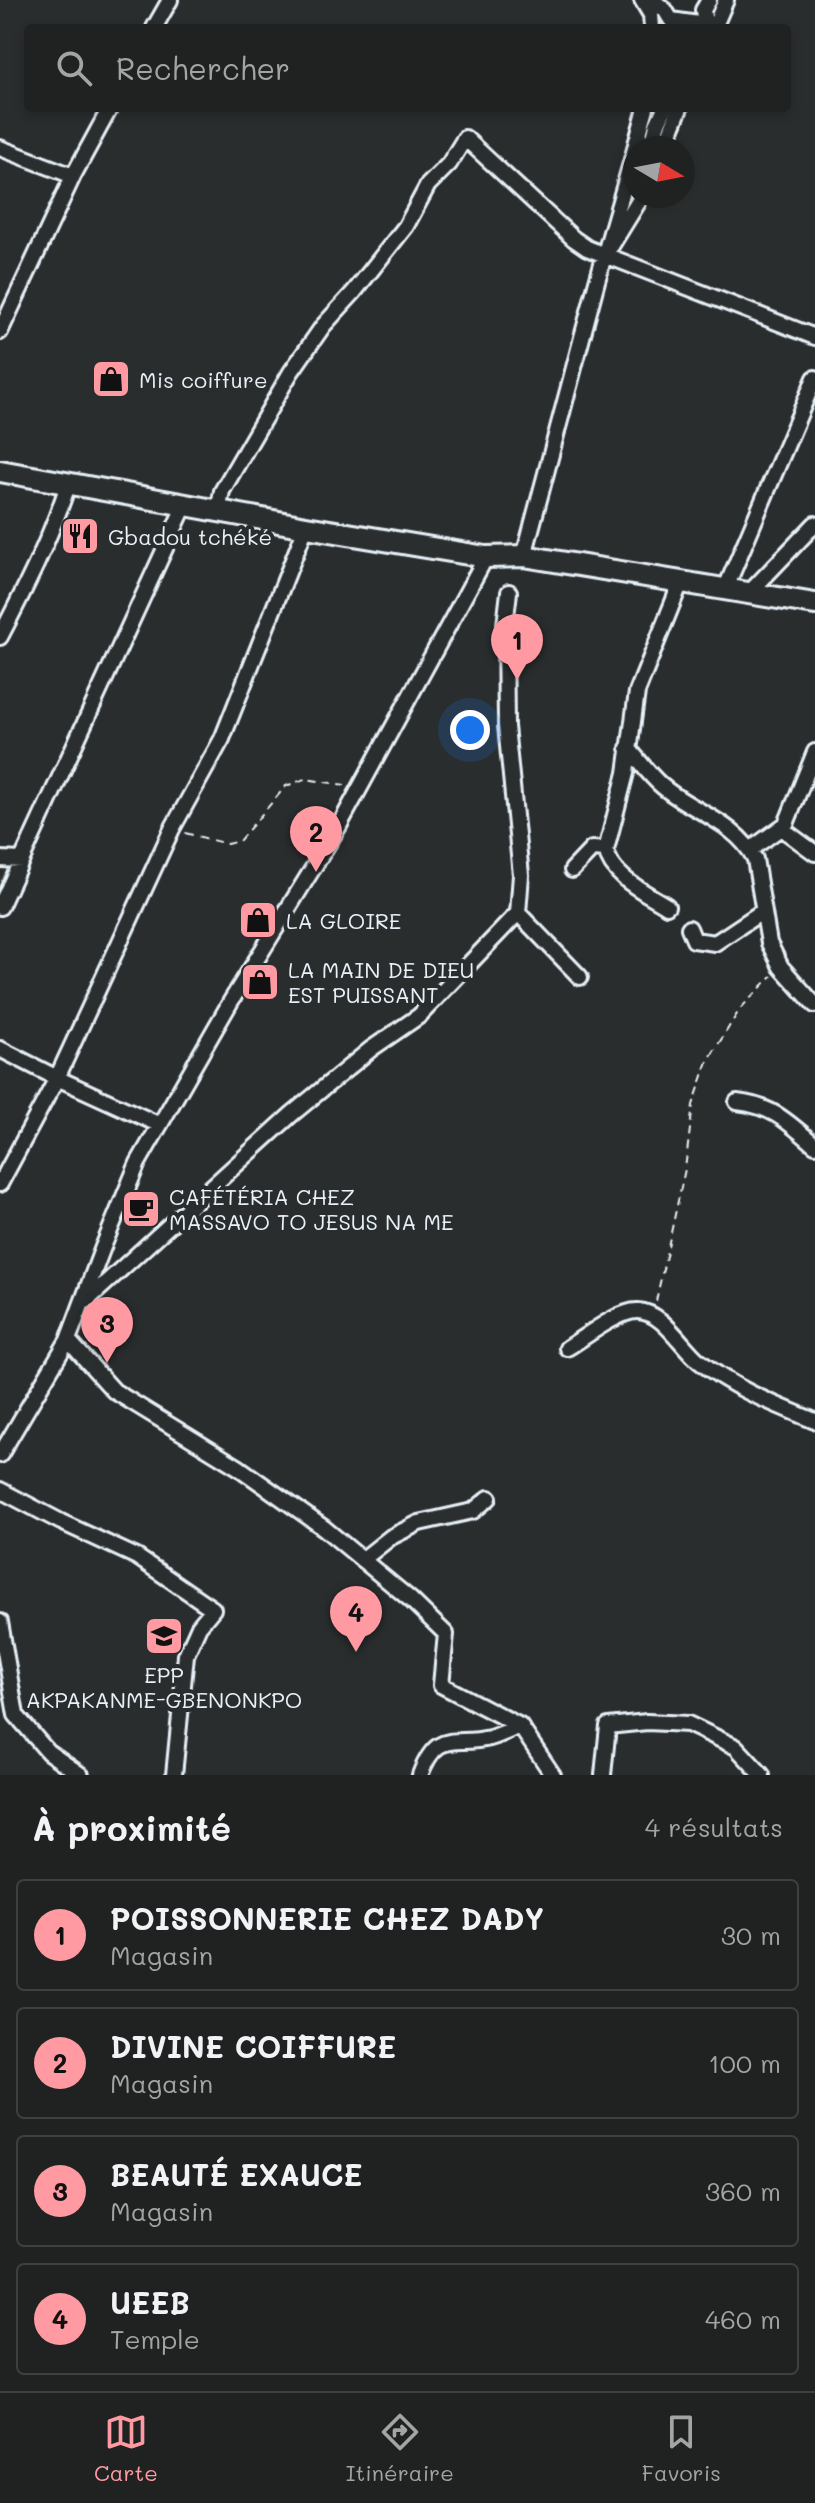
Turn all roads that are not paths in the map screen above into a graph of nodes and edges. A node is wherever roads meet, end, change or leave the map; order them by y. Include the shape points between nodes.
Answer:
1 (170, 0) edge
2 (709, 0) edge
3 (726, 0) edge
4 (644, 2) edge
5 (156, 24) edge
6 (652, 24) edge
7 (692, 24) edge
8 (706, 24) edge
9 (709, 24) edge
10 (108, 112) edge
11 (645, 112) edge
12 (663, 112) edge
13 (678, 112) edge
14 (638, 136) edge
15 (655, 136) edge
16 (669, 136) edge
17 (0, 148) edge
18 (73, 176) junction
19 (623, 190) edge
20 (634, 208) edge
21 (604, 256) junction
22 (0, 332) edge
23 (815, 337) edge
24 (815, 378) edge
25 (0, 471) edge
26 (68, 485) junction
27 (185, 505) junction
28 (218, 511) junction
29 (815, 524) edge
30 (306, 527) junction
31 (524, 556) junction
32 (486, 557) junction
33 (681, 582) junction
34 (725, 590) junction
35 (509, 592) dead end
36 (749, 593) junction
37 (815, 604) edge
38 (0, 637) edge
39 (628, 748) junction
40 (815, 752) edge
41 (781, 828) junction
42 (606, 850) junction
43 (750, 850) junction
44 (815, 853) edge
45 (0, 859) edge
46 (22, 860) junction
47 (572, 870) dead end
48 (667, 906) dead end
49 (0, 907) edge
50 (763, 911) junction
51 (518, 913) junction
52 (689, 928) dead end
53 (580, 977) dead end
54 (815, 1005) edge
55 (0, 1049) edge
56 (57, 1078) junction
57 (737, 1102) dead end
58 (160, 1125) junction
59 (815, 1145) edge
60 (0, 1184) edge
61 (83, 1303) junction
62 (68, 1340) junction
63 (567, 1348) dead end
64 (815, 1421) edge
65 (0, 1455) edge
66 (0, 1490) edge
67 (489, 1498) dead end
68 (362, 1560) junction
69 (0, 1622) edge
70 (520, 1726) junction
71 (81, 1775) edge
72 (174, 1775) edge
73 (420, 1775) edge
74 (553, 1775) edge
75 (603, 1775) edge
76 (762, 1775) edge

1 - 5 street
2 - 8 street via 703,10
3 - 9 street
4 - 6 street
4 - 7 street via 655,2 671,20
10 - 18 street
11 - 14 street
12 - 15 street
13 - 16 street
17 - 18 street
18 - 22 street
19 - 21 street
20 - 21 street
21 - 23 street
21 - 28 street via 574,239 465,138 428,185 406,226 291,372 222,491
21 - 31 street
24 - 34 street
25 - 26 highway
26 - 27 highway
26 - 38 street via 44,549
27 - 28 highway
27 - 46 street
28 - 30 highway
29 - 36 street
30 - 32 highway
30 - 56 street via 222,739 172,829
31 - 32 highway
31 - 33 highway
32 - 58 street via 360,788
33 - 34 highway
33 - 39 street via 637,692
34 - 36 highway
35 - 51 street via 506,726 521,875
36 - 37 highway
39 - 42 street
39 - 43 street via 661,785 715,818
40 - 41 street
41 - 43 street
41 - 44 street
42 - 47 street via 592,849
42 - 48 street via 609,862 626,879
43 - 50 street
45 - 46 street
46 - 49 street
50 - 52 street via 715,943 694,940
50 - 54 street via 769,943 781,967
51 - 53 street
51 - 61 street via 419,1016 292,1114
55 - 56 street
56 - 58 street
56 - 60 street
57 - 59 street via 774,1111
58 - 61 street via 138,1163
61 - 62 street
62 - 65 street
62 - 68 street via 114,1391 238,1467
63 - 64 street via 623,1314 652,1314 698,1360 732,1384
66 - 72 street via 137,1557 213,1609 186,1655
67 - 68 street via 473,1511 419,1523
68 - 70 street via 446,1634 441,1685
69 - 71 street via 16,1715 48,1752
70 - 73 street via 490,1738 445,1742 431,1752
70 - 74 street
75 - 76 street via 608,1726 647,1722 688,1724 736,1747

